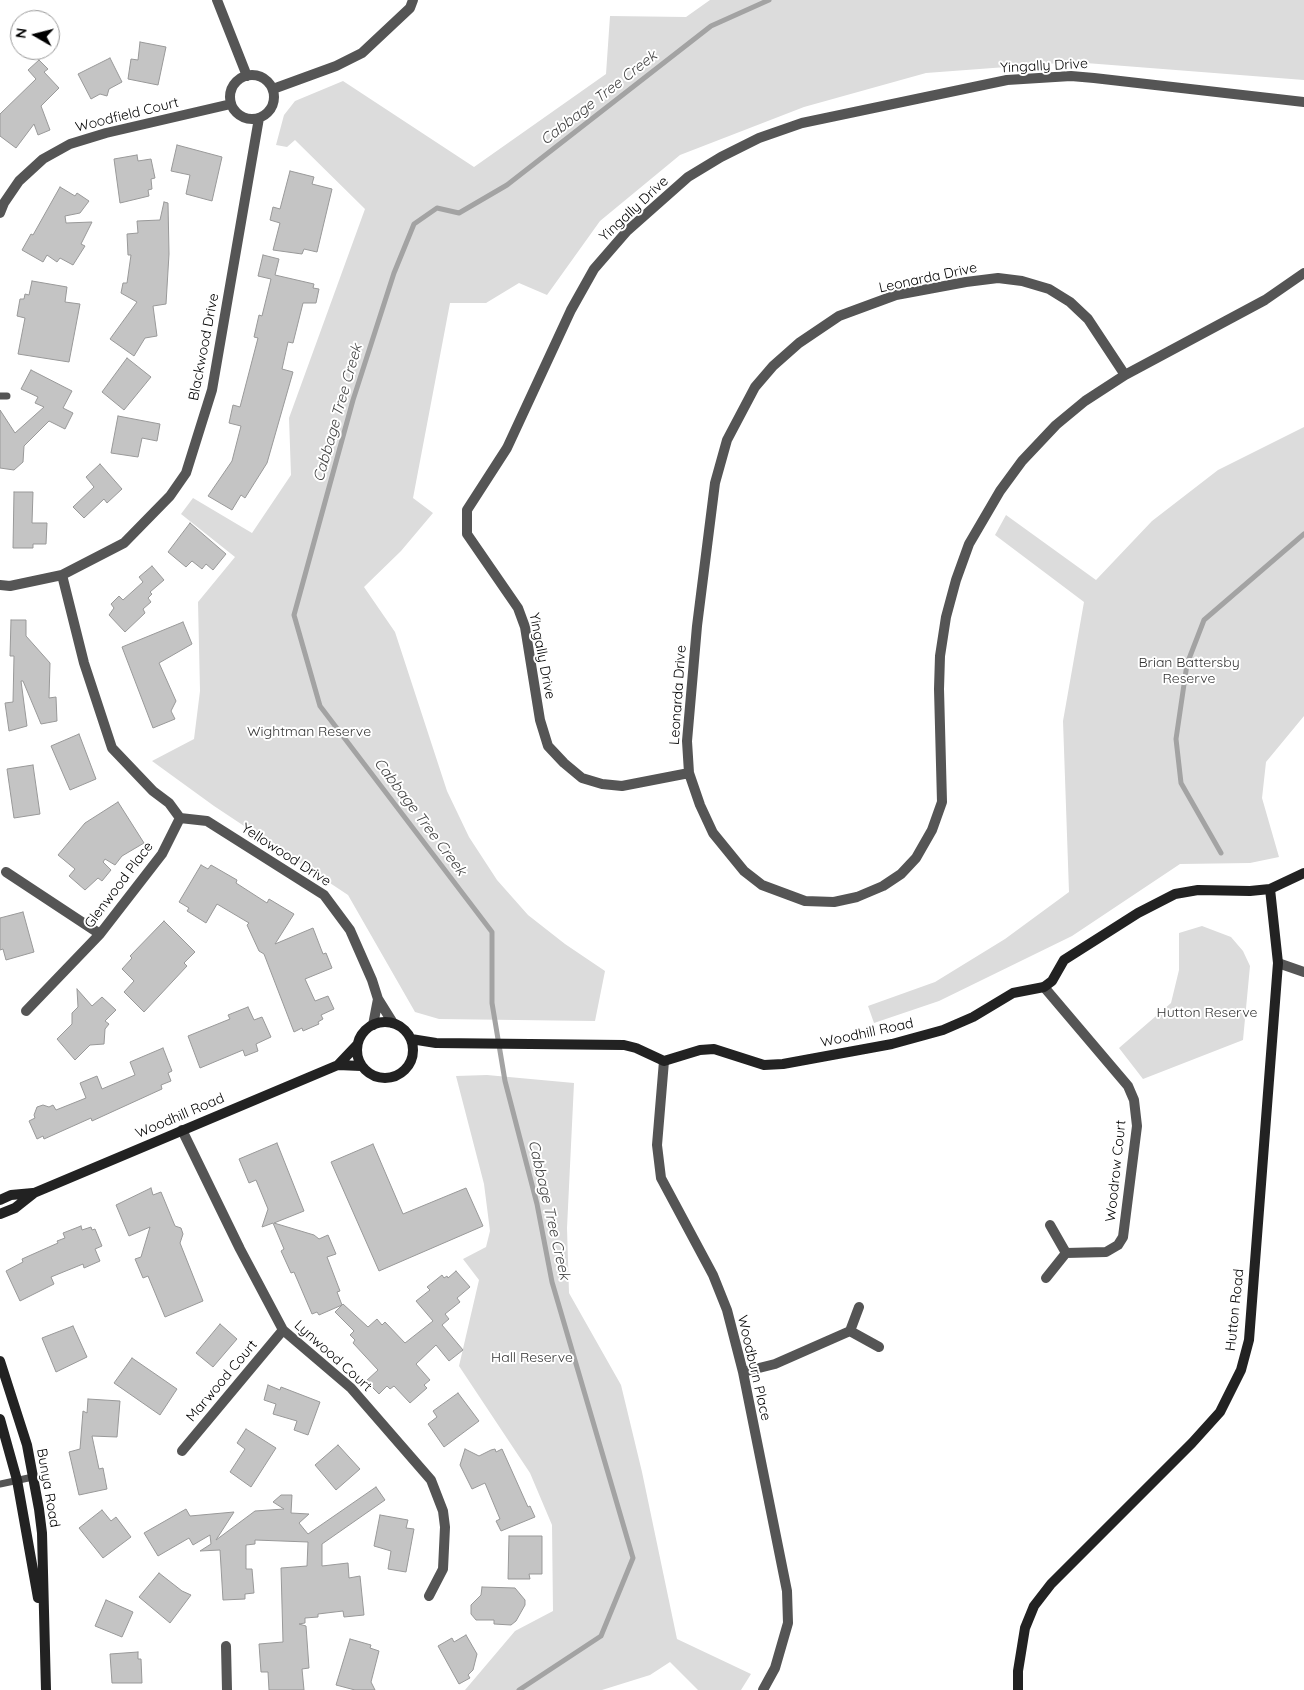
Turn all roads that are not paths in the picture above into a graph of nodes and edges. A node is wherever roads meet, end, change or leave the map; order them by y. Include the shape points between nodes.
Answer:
1 (217, 0) edge
2 (413, 0) edge
3 (248, 76) junction
4 (273, 89) junction
5 (1304, 102) edge
6 (231, 104) junction
7 (259, 118) junction
8 (0, 213) edge
9 (1304, 273) edge
10 (1125, 375) junction
11 (62, 575) junction
12 (0, 585) edge
13 (689, 773) junction
14 (180, 818) junction
15 (6, 872) dead end
16 (1304, 873) edge
17 (1270, 889) junction
18 (100, 934) junction
19 (1278, 963) junction
20 (1304, 972) edge
21 (1044, 987) junction
22 (378, 1000) junction
23 (26, 1011) dead end
24 (393, 1023) junction
25 (373, 1025) junction
26 (411, 1039) junction
27 (436, 1044) junction
28 (357, 1045) junction
29 (413, 1054) junction
30 (664, 1061) junction
31 (338, 1065) junction
32 (361, 1066) junction
33 (182, 1130) junction
34 (34, 1193) junction
35 (0, 1200) edge
36 (0, 1214) edge
37 (1050, 1225) dead end
38 (1066, 1253) junction
39 (1046, 1278) dead end
40 (859, 1307) dead end
41 (283, 1330) junction
42 (850, 1331) junction
43 (879, 1347) dead end
44 (0, 1361) edge
45 (743, 1372) junction
46 (0, 1419) edge
47 (182, 1451) dead end
48 (33, 1477) junction
49 (16, 1480) junction
50 (0, 1484) edge
51 (429, 1596) dead end
52 (43, 1623) junction
53 (226, 1646) dead end
54 (46, 1690) edge
55 (227, 1690) edge
56 (763, 1690) edge
57 (1018, 1690) edge

1 - 3 street
2 - 4 street via 410,8 362,53
3 - 4 street via 264,79
3 - 6 street via 235,84
4 - 7 street via 270,110
5 - 13 street, Yingally Drive via 1071,76 1008,80 802,123 759,138 688,177 627,231 594,269 571,310 507,448 467,510 467,534 518,608 525,627 540,720 548,746 582,778 602,784 622,786
6 - 7 street via 246,118
6 - 8 street, Woodfield Court via 70,144 43,159 20,181
7 - 11 street, Blackwood Drive via 212,390 186,473 170,496 124,543
9 - 10 street, Leonarda Drive via 1265,300
10 - 13 street, Leonarda Drive via 1088,319 1070,302 1049,290 998,278 896,295 857,308 822,326 786,354 755,387 727,440 715,483 690,692
10 - 13 street, Leonarda Drive via 1056,425 1022,461 985,513 970,544 946,617 940,656 942,802 932,830 916,858 901,874 857,897 834,902 805,901 762,885 744,872 713,833
11 - 12 street, Blackwood Drive via 10,586
11 - 14 street via 84,663 112,748 169,803
14 - 18 street, Glenwood Place via 162,854
14 - 22 street, Yellowood Drive via 207,821 324,895 350,930
15 - 18 street
16 - 17 street
17 - 19 street, Hutton Road
17 - 21 street via 1198,890 1175,894 1138,913 1064,960 1052,981
18 - 23 street, Glenwood Place
19 - 20 street
19 - 57 street, Hutton Road via 1248,1340 1241,1370 1220,1412 1051,1584 1034,1606 1025,1628
21 - 30 street, Woodhill Road via 1013,993 943,1030 892,1044 783,1064 764,1065 714,1048
21 - 38 street, Woodrow Court via 1128,1086 1134,1100 1137,1126 1123,1237 1118,1245 1106,1252
22 - 24 street, Yellowood Drive
22 - 25 street, Yellowood Drive
24 - 25 street
24 - 26 street via 401,1026
25 - 28 street, Woodhill Road
26 - 27 street
26 - 29 street
27 - 29 street
27 - 30 street via 624,1045
28 - 31 street, Woodhill Road
28 - 32 street
29 - 32 street, Woodhill Road via 406,1069 393,1078 378,1078
30 - 45 street, Woodburn Place via 657,1145 661,1178 713,1275 727,1310
31 - 32 street, Woodhill Road
31 - 33 street, Woodhill Road
33 - 34 street, Woodhill Road
33 - 41 street, Lynwood Court
34 - 35 street, Woodhill Road via 11,1195
34 - 36 street, Woodhill Road via 15,1208
37 - 38 street
38 - 39 street
40 - 42 street
41 - 47 street, Marwood Court
41 - 51 street, Lynwood Court via 351,1388 431,1480 443,1511 444,1527 443,1569
42 - 43 street
42 - 45 street via 775,1364
44 - 48 street, Bunya Road via 25,1437
45 - 56 street, Woodburn Place via 787,1591 788,1623 775,1668
46 - 49 street, Bunya Road
48 - 49 lane
48 - 52 street, Bunya Road via 42,1533
49 - 50 lane
49 - 52 street, Bunya Road
52 - 54 street, Bunya Road
53 - 55 street

